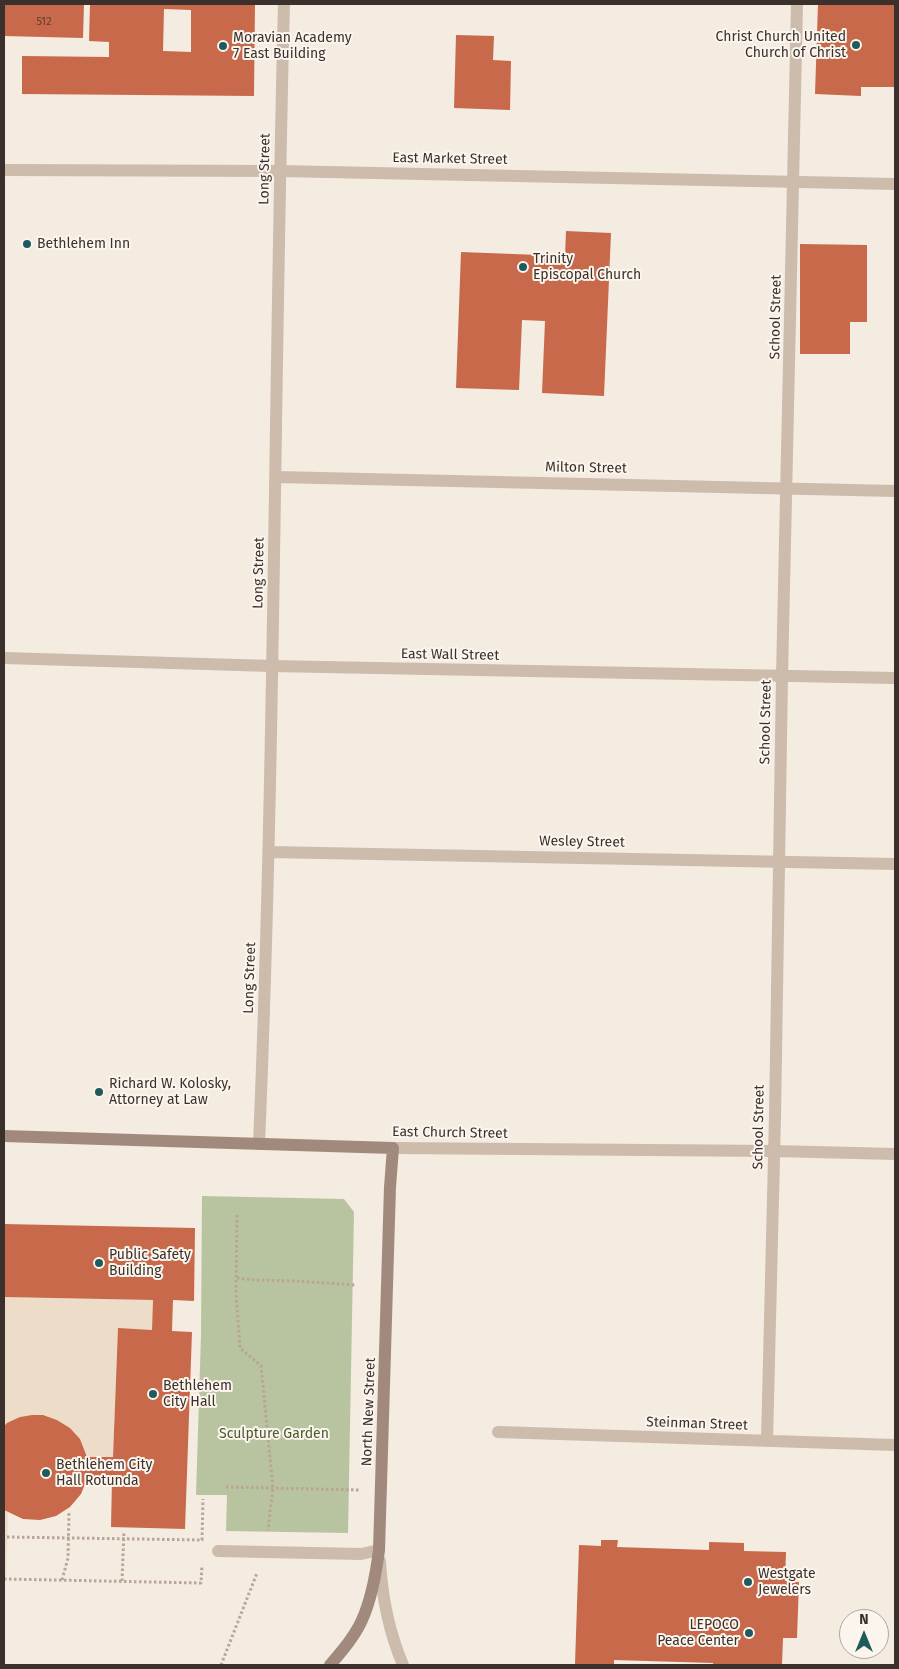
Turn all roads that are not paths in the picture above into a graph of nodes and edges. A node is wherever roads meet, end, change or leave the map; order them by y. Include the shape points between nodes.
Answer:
1 (284, 4) edge
2 (797, 4) edge
3 (4, 170) edge
4 (280, 171) junction
5 (794, 182) junction
6 (895, 184) edge
7 (276, 477) junction
8 (787, 488) junction
9 (895, 491) edge
10 (4, 658) edge
11 (272, 666) junction
12 (782, 676) junction
13 (895, 678) edge
14 (269, 852) junction
15 (780, 861) junction
16 (895, 864) edge
17 (4, 1136) edge
18 (259, 1144) junction
19 (393, 1148) junction
20 (774, 1151) junction
21 (895, 1154) edge
22 (498, 1432) dead end
23 (766, 1441) junction
24 (895, 1445) edge
25 (379, 1550) junction
26 (218, 1551) dead end
27 (330, 1665) edge
28 (403, 1665) edge

1 - 4 street, Long Street
2 - 5 street, School Street
3 - 4 street, East Market Street
4 - 5 street, East Market Street
4 - 7 street, Long Street
5 - 6 street, East Market Street
5 - 8 street, School Street
7 - 8 street, Milton Street
7 - 11 street, Long Street
8 - 9 street, Milton Street
8 - 12 street, School Street
10 - 11 street, East Wall Street
11 - 12 street, East Wall Street
11 - 14 street, Long Street
12 - 13 street, East Wall Street
12 - 15 street, School Street
14 - 15 street, Wesley Street
14 - 18 street, Long Street
15 - 16 street, Wesley Street
15 - 20 street, School Street
17 - 18 main road, East Church Street
18 - 19 main road, East Church Street
19 - 20 street, East Church Street
19 - 25 main road, North New Street
20 - 21 street, East Church Street
20 - 23 street, School Street
22 - 23 street, Steinman Street
23 - 24 street, Steinman Street
25 - 26 street via 361,1554
25 - 27 main road, North New Street via 362,1620
25 - 28 street via 386,1612

